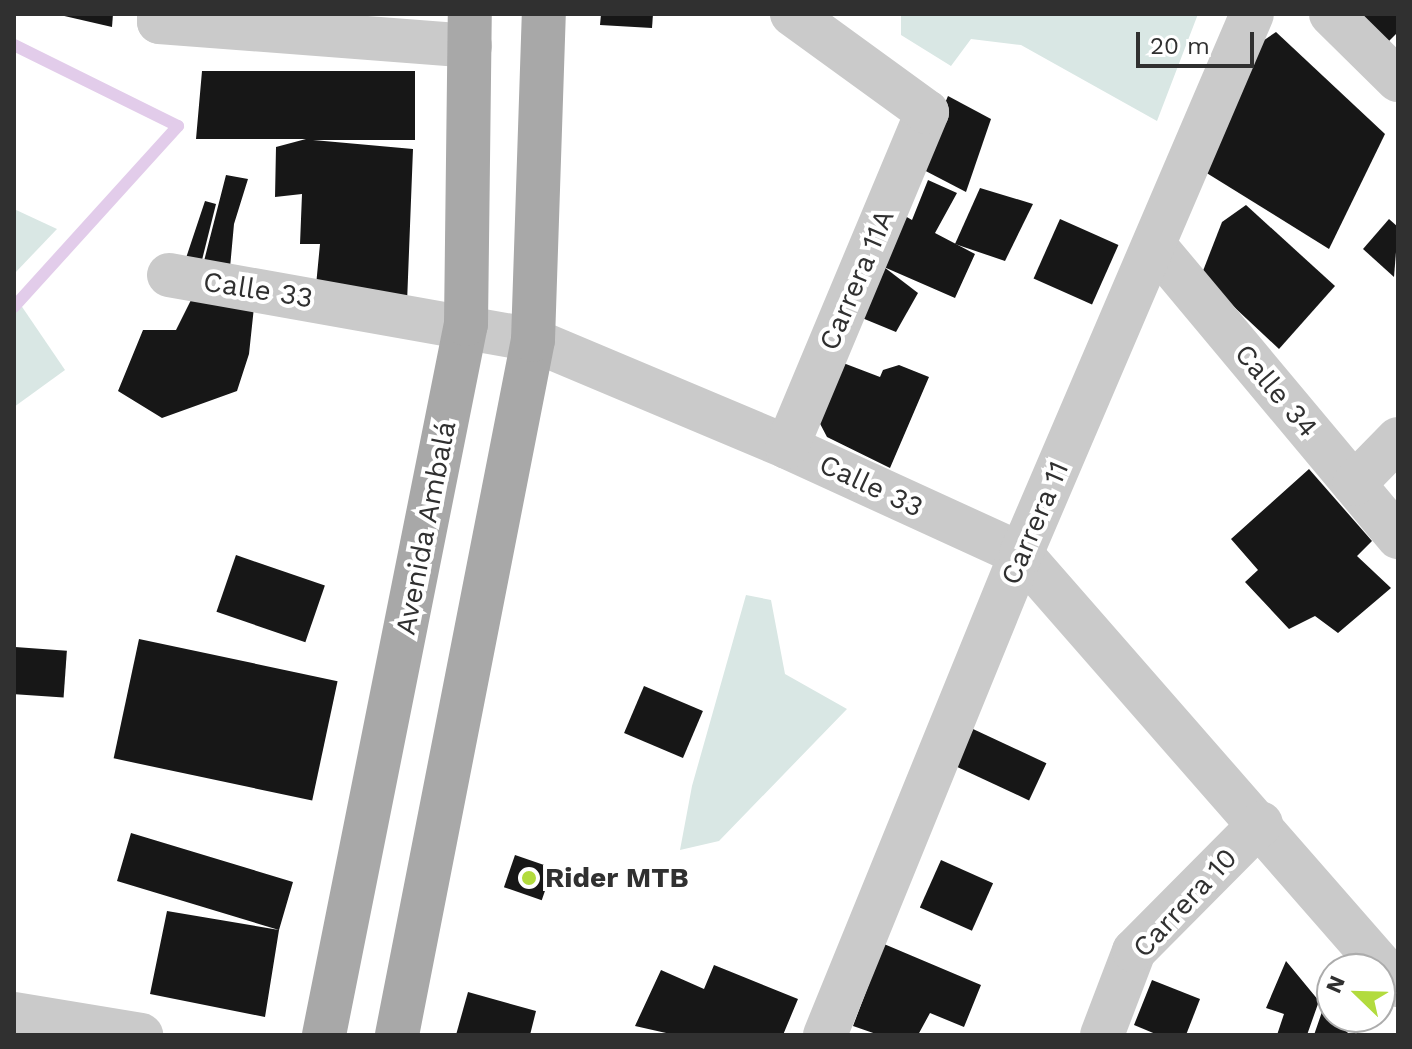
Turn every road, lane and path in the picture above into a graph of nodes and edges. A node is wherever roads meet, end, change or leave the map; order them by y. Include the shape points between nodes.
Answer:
1 (544, 14) edge
2 (792, 14) edge
3 (1252, 14) edge
4 (1331, 14) edge
5 (159, 18) edge
6 (470, 30) edge
7 (1398, 80) edge
8 (1154, 245) junction
9 (169, 275) dead end
10 (466, 324) junction
11 (533, 340) junction
12 (1398, 439) edge
13 (787, 447) junction
14 (1354, 484) junction
15 (1398, 537) edge
16 (1021, 554) junction
17 (1261, 823) junction
18 (1398, 985) edge
19 (14, 1014) edge
20 (141, 1035) edge
21 (324, 1035) edge
22 (397, 1035) edge
23 (825, 1035) edge
24 (1102, 1035) edge

1 - 11 main road
2 - 13 street, Carrera 11A via 927,112
3 - 8 street, Carrera 11
4 - 7 street
5 - 6 street
6 - 10 main road, Avenida Ambalá
8 - 14 street, Calle 34
8 - 16 street, Carrera 11
9 - 10 street, Calle 33
10 - 11 street, Calle 33
10 - 21 main road, Avenida Ambalá
11 - 13 street, Calle 33
11 - 22 main road
12 - 14 street
13 - 16 street, Calle 33
14 - 15 street, Calle 34
16 - 17 street, Calle 33
16 - 23 street, Carrera 11
17 - 18 street, Calle 33
17 - 24 street, Carrera 10 via 1134,951
19 - 20 street

